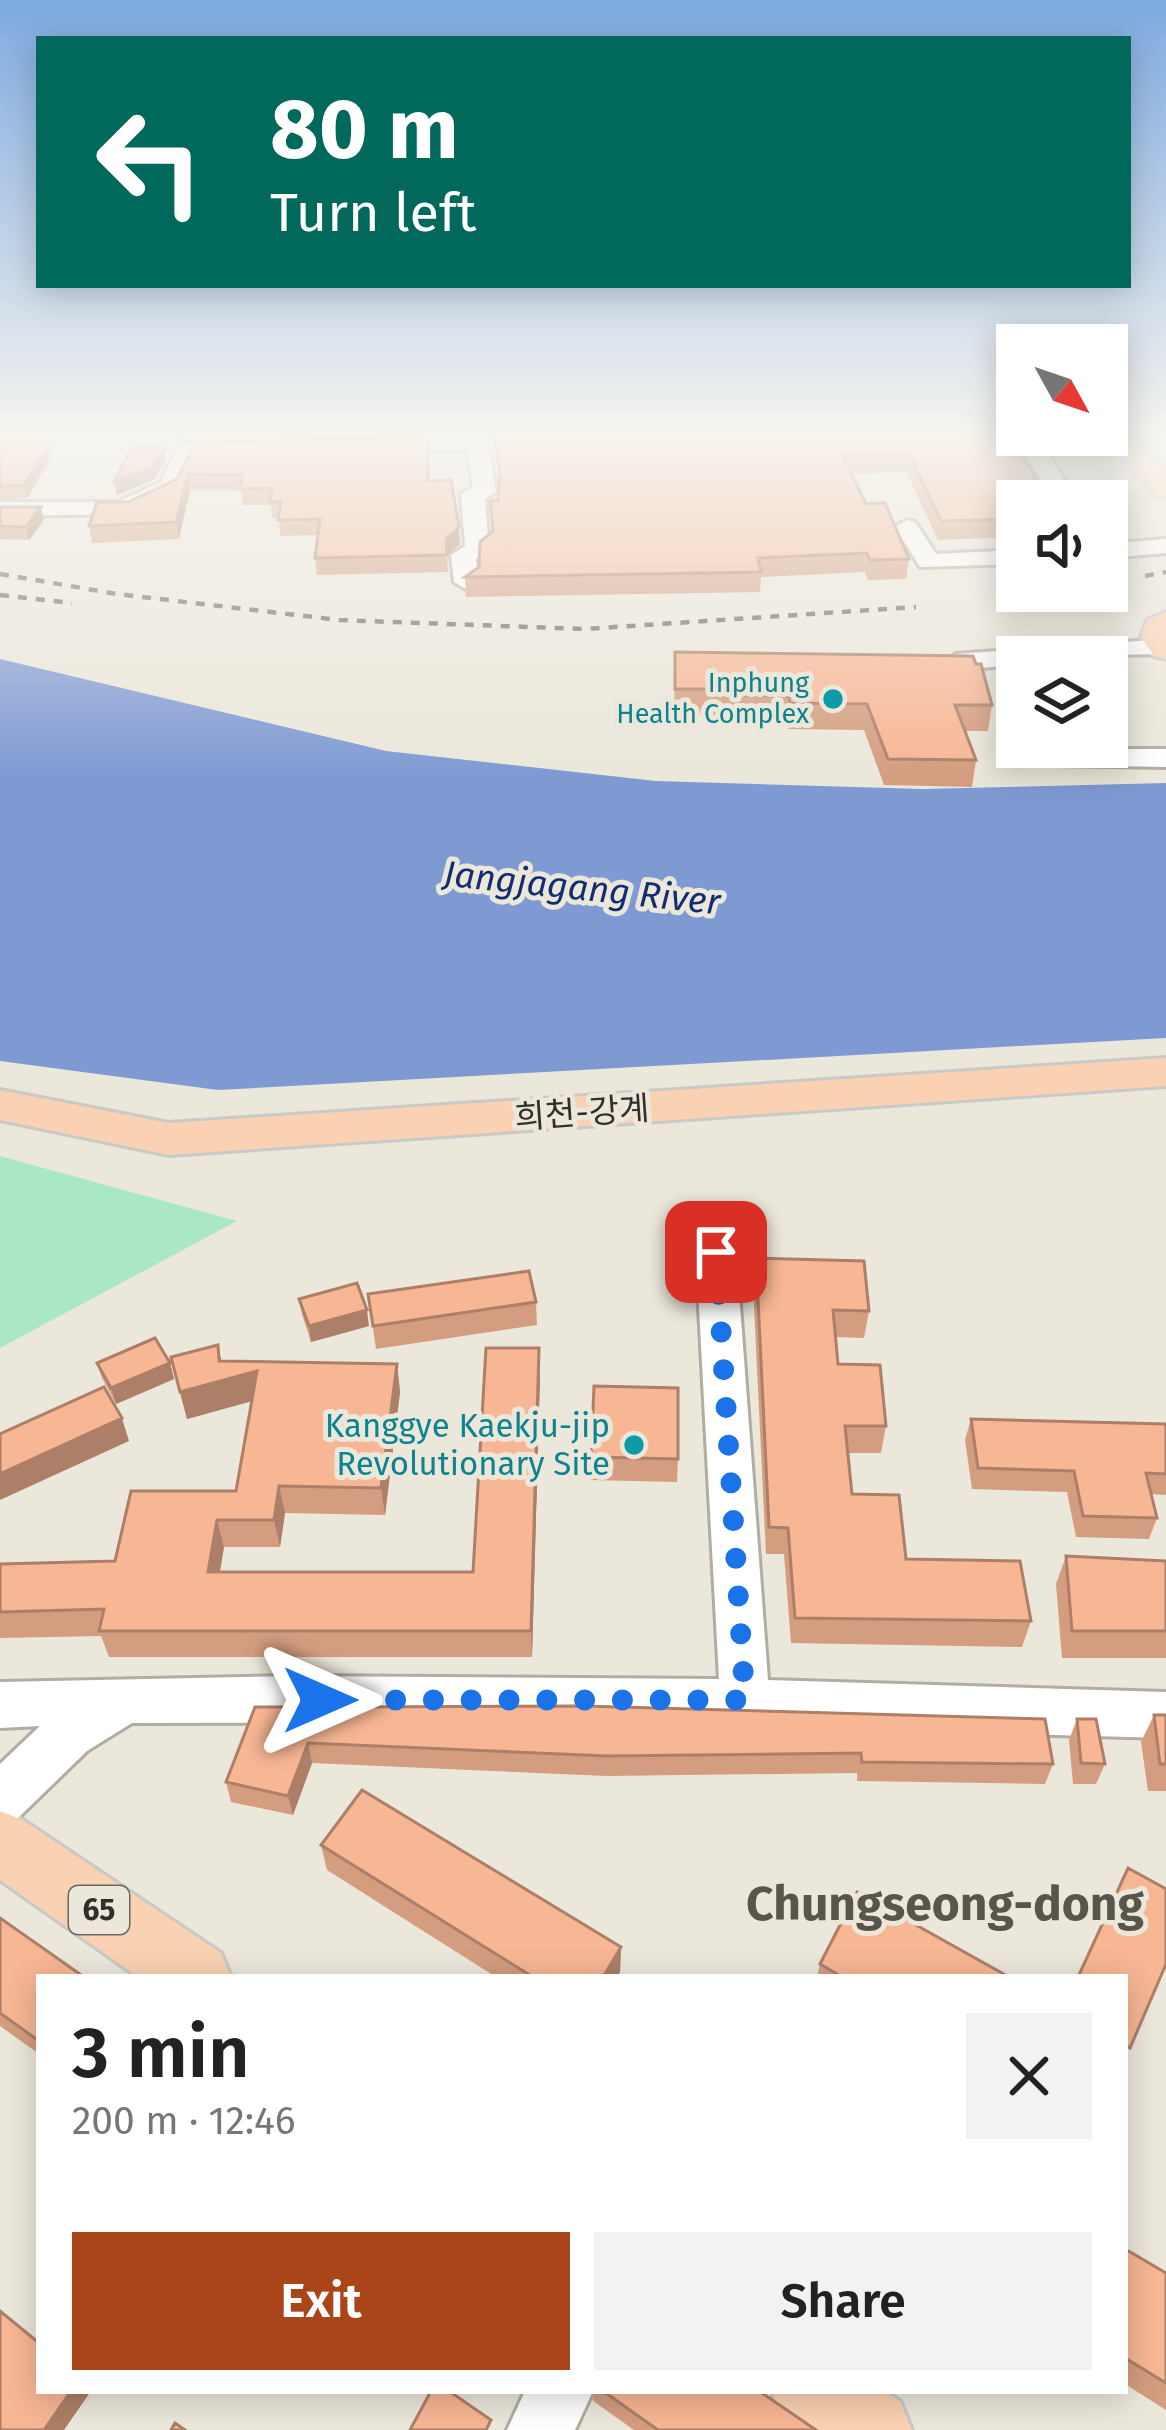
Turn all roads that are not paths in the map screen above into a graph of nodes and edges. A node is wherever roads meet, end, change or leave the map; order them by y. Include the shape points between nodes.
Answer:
1 (477, 548) edge
2 (920, 548) edge
3 (996, 558) edge
4 (466, 582) edge
5 (1164, 639) edge
6 (1128, 643) edge
7 (996, 659) edge
8 (956, 662) edge
9 (1166, 738) edge
10 (1128, 754) edge
11 (1166, 758) edge
12 (1128, 759) edge
13 (1166, 1072) edge
14 (0, 1105) edge
15 (716, 1252) dead end
16 (131, 1700) junction
17 (745, 1700) junction
18 (0, 1705) edge
19 (1166, 1715) edge
20 (0, 1801) edge
21 (0, 1842) edge
22 (193, 1974) edge
23 (558, 2394) edge
24 (817, 2394) edge
25 (540, 2430) edge
26 (871, 2430) edge

1 - 4 street via 463,555
2 - 3 street via 929,562
5 - 6 street
7 - 8 street
9 - 10 street
11 - 12 street
13 - 14 main road, 희천-강계 via 169,1138
15 - 17 street
16 - 17 street
16 - 18 street
16 - 20 street via 53,1742
17 - 19 street
21 - 22 main road, 65
23 - 25 street
24 - 26 main road

